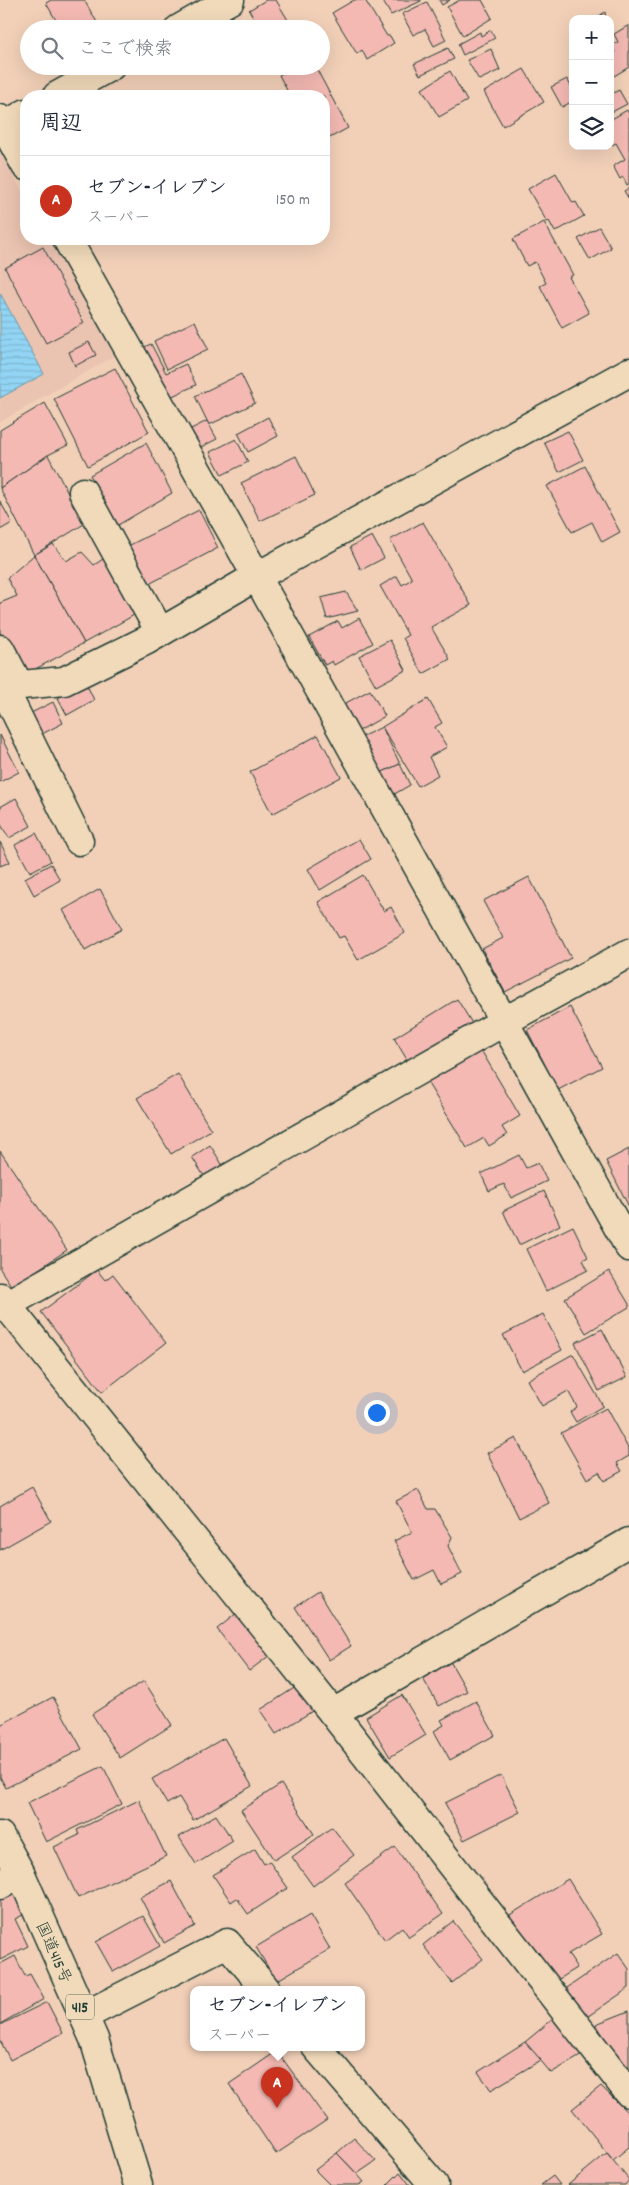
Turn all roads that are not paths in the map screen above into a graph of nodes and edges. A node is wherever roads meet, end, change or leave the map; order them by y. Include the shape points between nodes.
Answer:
1 (230, 0) edge
2 (195, 20) edge
3 (95, 75) edge
4 (68, 90) edge
5 (10, 119) edge
6 (20, 148) edge
7 (70, 245) edge
8 (629, 372) edge
9 (83, 492) dead end
10 (258, 577) junction
11 (160, 632) junction
12 (0, 649) edge
13 (8, 686) edge
14 (79, 842) dead end
15 (629, 953) edge
16 (505, 1021) junction
17 (629, 1247) edge
18 (3, 1301) edge
19 (629, 1542) edge
20 (333, 1713) junction
21 (0, 1836) edge
22 (10, 1878) edge
23 (263, 1986) edge
24 (84, 2016) junction
25 (319, 2051) edge
26 (629, 2093) edge
27 (138, 2185) edge
28 (434, 2185) edge

1 - 2 main road
3 - 4 main road
5 - 6 main road
7 - 10 main road
8 - 10 main road
9 - 11 main road
10 - 11 main road
10 - 16 main road
11 - 13 main road via 64,681
12 - 13 main road
13 - 14 main road
15 - 16 main road
16 - 17 main road
16 - 18 main road
18 - 20 main road
19 - 20 main road
20 - 26 main road
21 - 22 main road, 国道415号 / 415
22 - 24 main road, 国道415号 / 415
23 - 24 main road via 227,1943
24 - 27 main road, 国道415号 / 415 via 94,2039
25 - 28 main road

